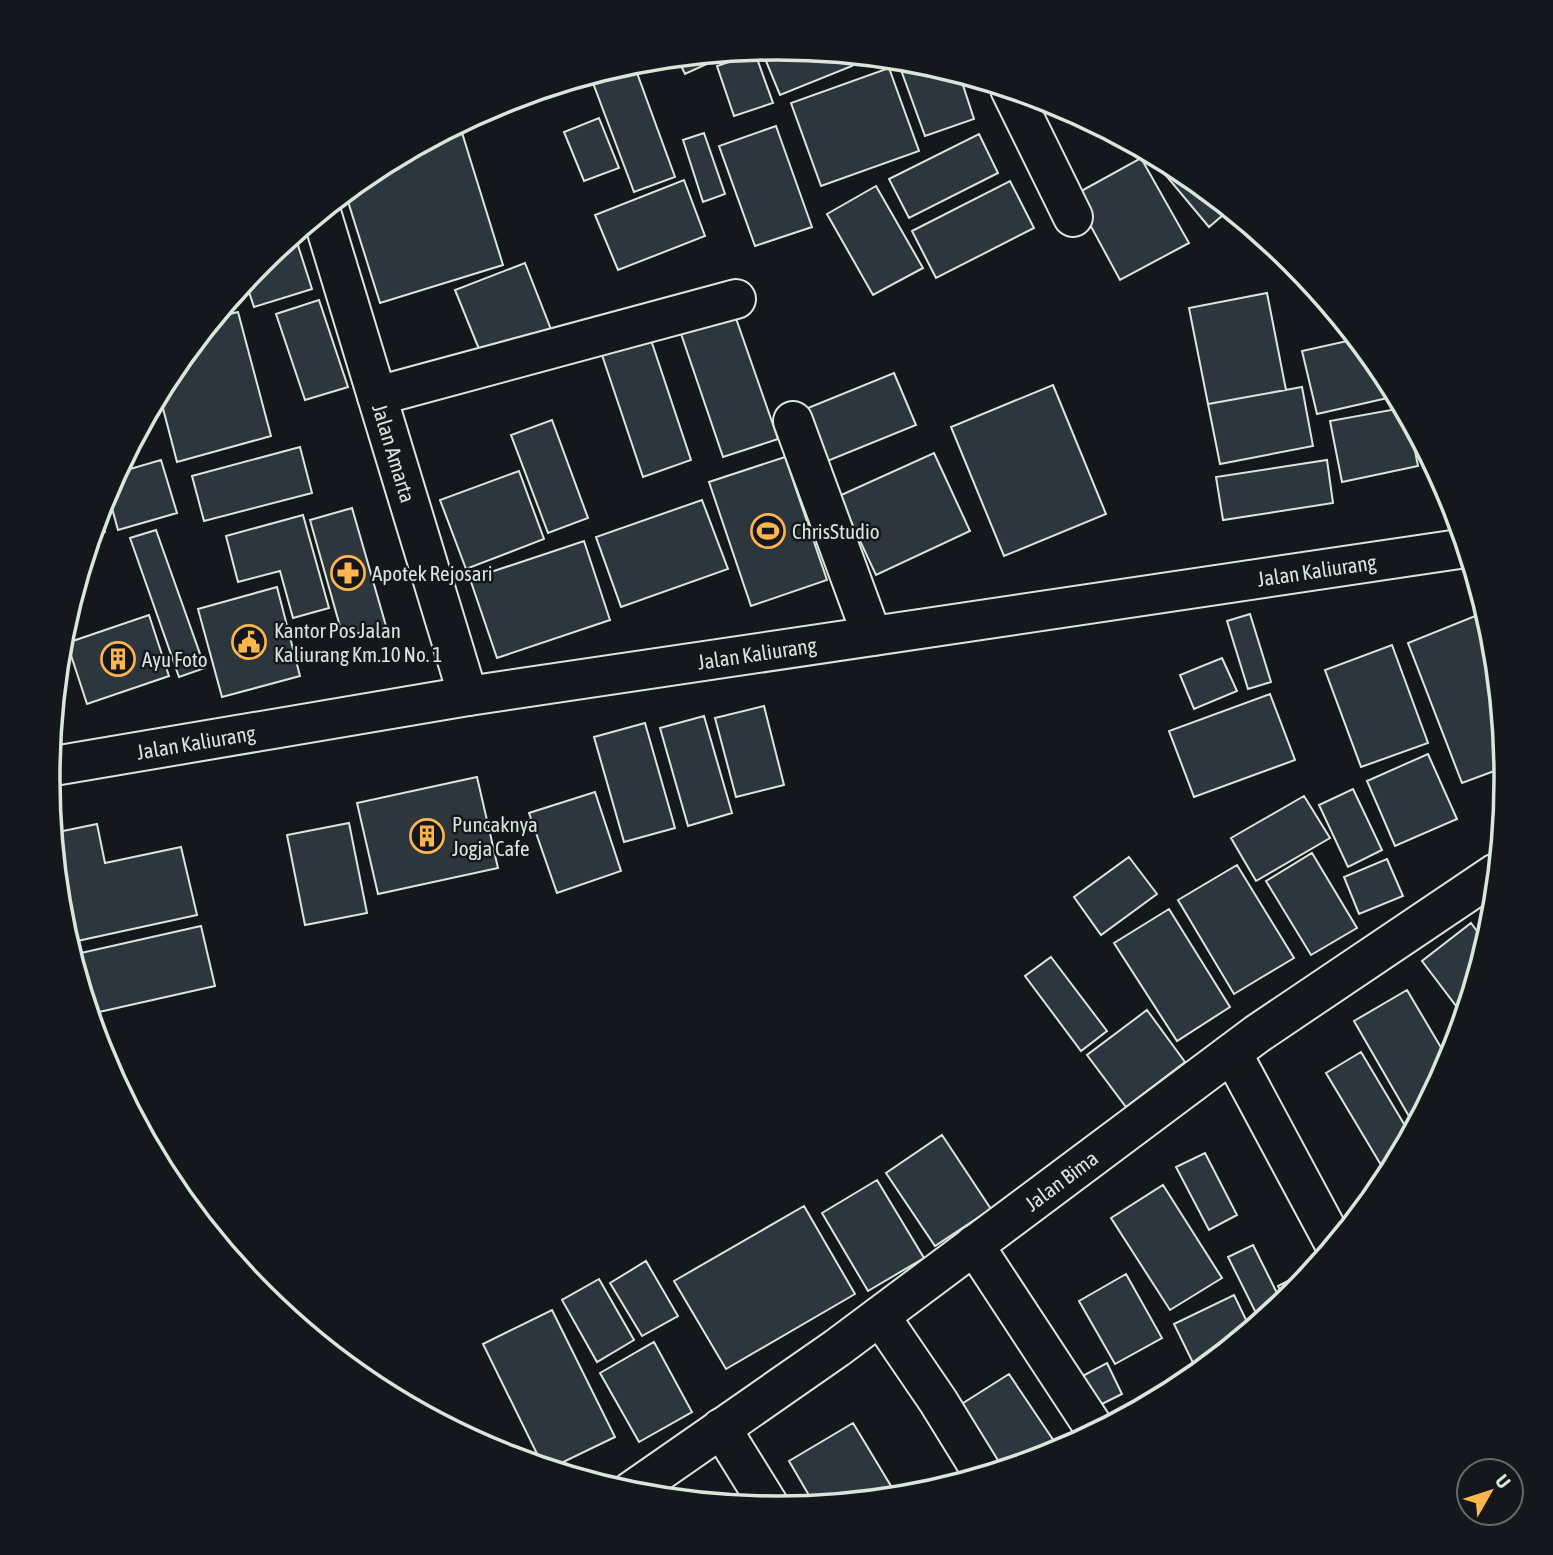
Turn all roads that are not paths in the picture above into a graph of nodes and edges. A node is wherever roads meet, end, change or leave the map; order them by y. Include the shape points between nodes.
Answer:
1 (1016, 101) edge
2 (1073, 217) dead end
3 (324, 221) edge
4 (736, 299) dead end
5 (377, 396) junction
6 (793, 421) dead end
7 (1456, 549) edge
8 (872, 636) junction
9 (468, 696) junction
10 (60, 765) edge
11 (1486, 880) edge
12 (1232, 1053) junction
13 (1329, 1234) edge
14 (974, 1245) junction
15 (880, 1316) junction
16 (1091, 1423) edge
17 (722, 1428) junction
18 (978, 1466) edge
19 (642, 1483) edge
20 (763, 1495) edge

1 - 2 street
3 - 5 street, Jalan Amarta
4 - 5 street
5 - 9 street, Jalan Amarta
6 - 8 street
7 - 8 street, Jalan Kaliurang
8 - 9 street, Jalan Kaliurang
9 - 10 street, Jalan Kaliurang
11 - 12 street, Jalan Bima
12 - 13 street
12 - 14 street, Jalan Bima
14 - 15 street, Jalan Bima
14 - 16 street
15 - 17 street, Jalan Bima
15 - 18 street
17 - 19 street, Jalan Bima
17 - 20 street

